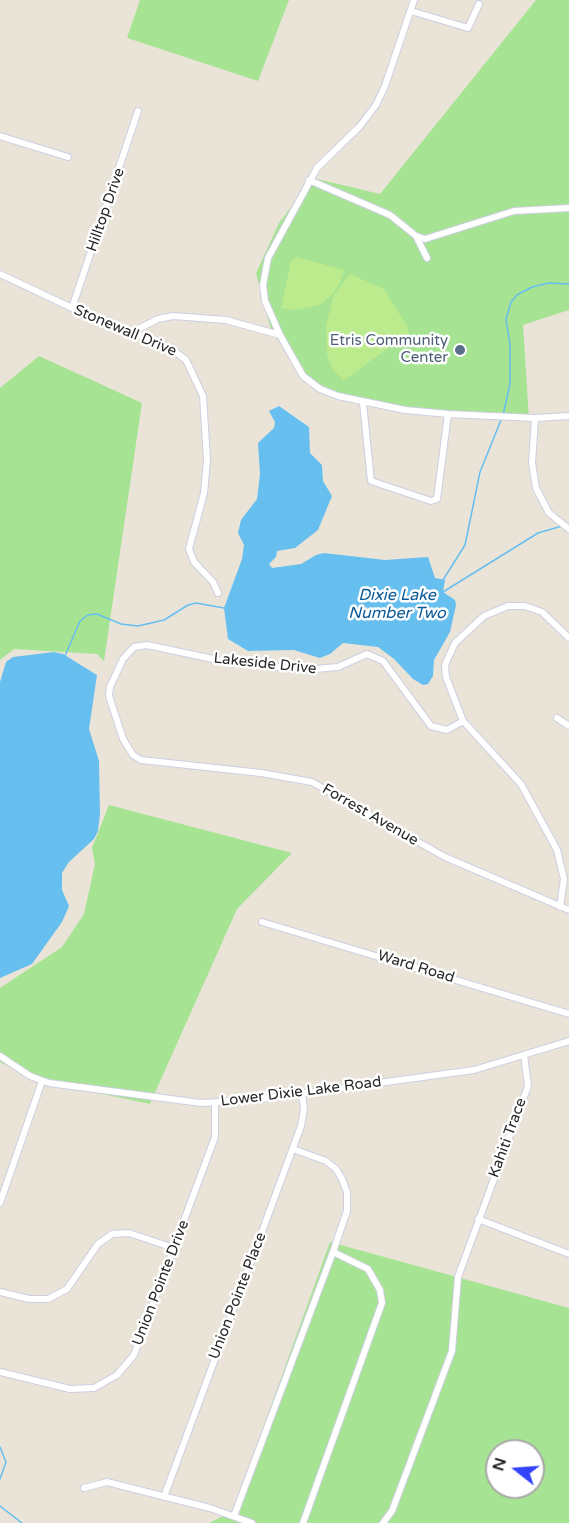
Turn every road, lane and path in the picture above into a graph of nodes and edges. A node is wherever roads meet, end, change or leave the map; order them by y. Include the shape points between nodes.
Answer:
1 (414, 0) edge
2 (479, 4) dead end
3 (411, 11) junction
4 (138, 111) dead end
5 (0, 136) edge
6 (68, 158) dead end
7 (309, 180) junction
8 (569, 208) edge
9 (416, 236) junction
10 (427, 258) dead end
11 (0, 274) edge
12 (72, 308) junction
13 (132, 332) junction
14 (280, 334) junction
15 (363, 402) junction
16 (448, 414) junction
17 (569, 416) edge
18 (535, 418) junction
19 (569, 529) edge
20 (218, 593) dead end
21 (569, 638) edge
22 (557, 718) dead end
23 (463, 720) junction
24 (569, 726) edge
25 (159, 764) joint
26 (560, 907) junction
27 (569, 910) edge
28 (262, 922) dead end
29 (569, 1014) edge
30 (569, 1041) edge
31 (524, 1054) junction
32 (0, 1056) edge
33 (42, 1081) junction
34 (302, 1093) junction
35 (214, 1103) junction
36 (293, 1149) junction
37 (1, 1195) edge
38 (0, 1203) edge
39 (478, 1220) junction
40 (174, 1248) junction
41 (333, 1252) junction
42 (569, 1254) edge
43 (0, 1292) edge
44 (0, 1371) edge
45 (84, 1488) dead end
46 (164, 1497) junction
47 (234, 1516) junction
48 (252, 1523) edge
49 (303, 1523) edge
50 (383, 1523) edge

1 - 3 street
2 - 3 street via 468,28
3 - 7 street via 376,105 360,126 324,158
4 - 12 street, Hilltop Drive
5 - 6 street
7 - 9 street via 390,215
7 - 14 street via 265,268 266,301
8 - 9 street via 514,211 431,238
9 - 10 street
11 - 12 street, Stonewall Drive
12 - 13 street, Stonewall Drive
13 - 14 street via 158,319 187,315
13 - 20 street, Stonewall Drive via 180,354 190,366 203,396 207,474 189,549
14 - 15 street via 310,382 338,396
15 - 16 street
15 - 16 street via 371,481 431,501 437,499
16 - 18 street
17 - 18 street
18 - 19 street via 532,463 536,488 549,513
21 - 23 street via 550,617 534,608 508,606 484,616 455,643 445,665
22 - 24 street
23 - 25 street, Lakeside Drive via 447,730 431,726 383,661 373,654 327,669 304,670 218,660 147,645 134,647 123,659 109,696 123,739 133,755
23 - 26 street via 521,784 556,850 564,879
25 - 26 street, Forrest Avenue via 312,782 445,857
26 - 27 street, Forrest Avenue
28 - 29 street, Ward Road
30 - 31 street, Lower Dixie Lake Road
31 - 34 street, Lower Dixie Lake Road via 452,1073
31 - 39 street, Kahiti Trace via 528,1086
32 - 33 street, Lower Dixie Lake Road
33 - 35 street, Lower Dixie Lake Road via 163,1100
33 - 37 street
34 - 35 street, Lower Dixie Lake Road
34 - 36 street, Union Pointe Place via 304,1110
35 - 40 street, Union Pointe Drive via 215,1137
36 - 41 street via 326,1161 342,1179 347,1211
36 - 46 street, Union Pointe Place
37 - 38 street
39 - 42 street
39 - 50 street, Kahiti Trace via 458,1277 452,1351 392,1511
40 - 43 street via 129,1233 112,1234 98,1244 68,1289 48,1299
40 - 44 street, Union Pointe Drive via 134,1355 117,1375 94,1388 70,1389
41 - 47 street
41 - 49 street via 368,1269 380,1290 382,1303
45 - 46 street via 107,1482
46 - 47 street
47 - 48 street

